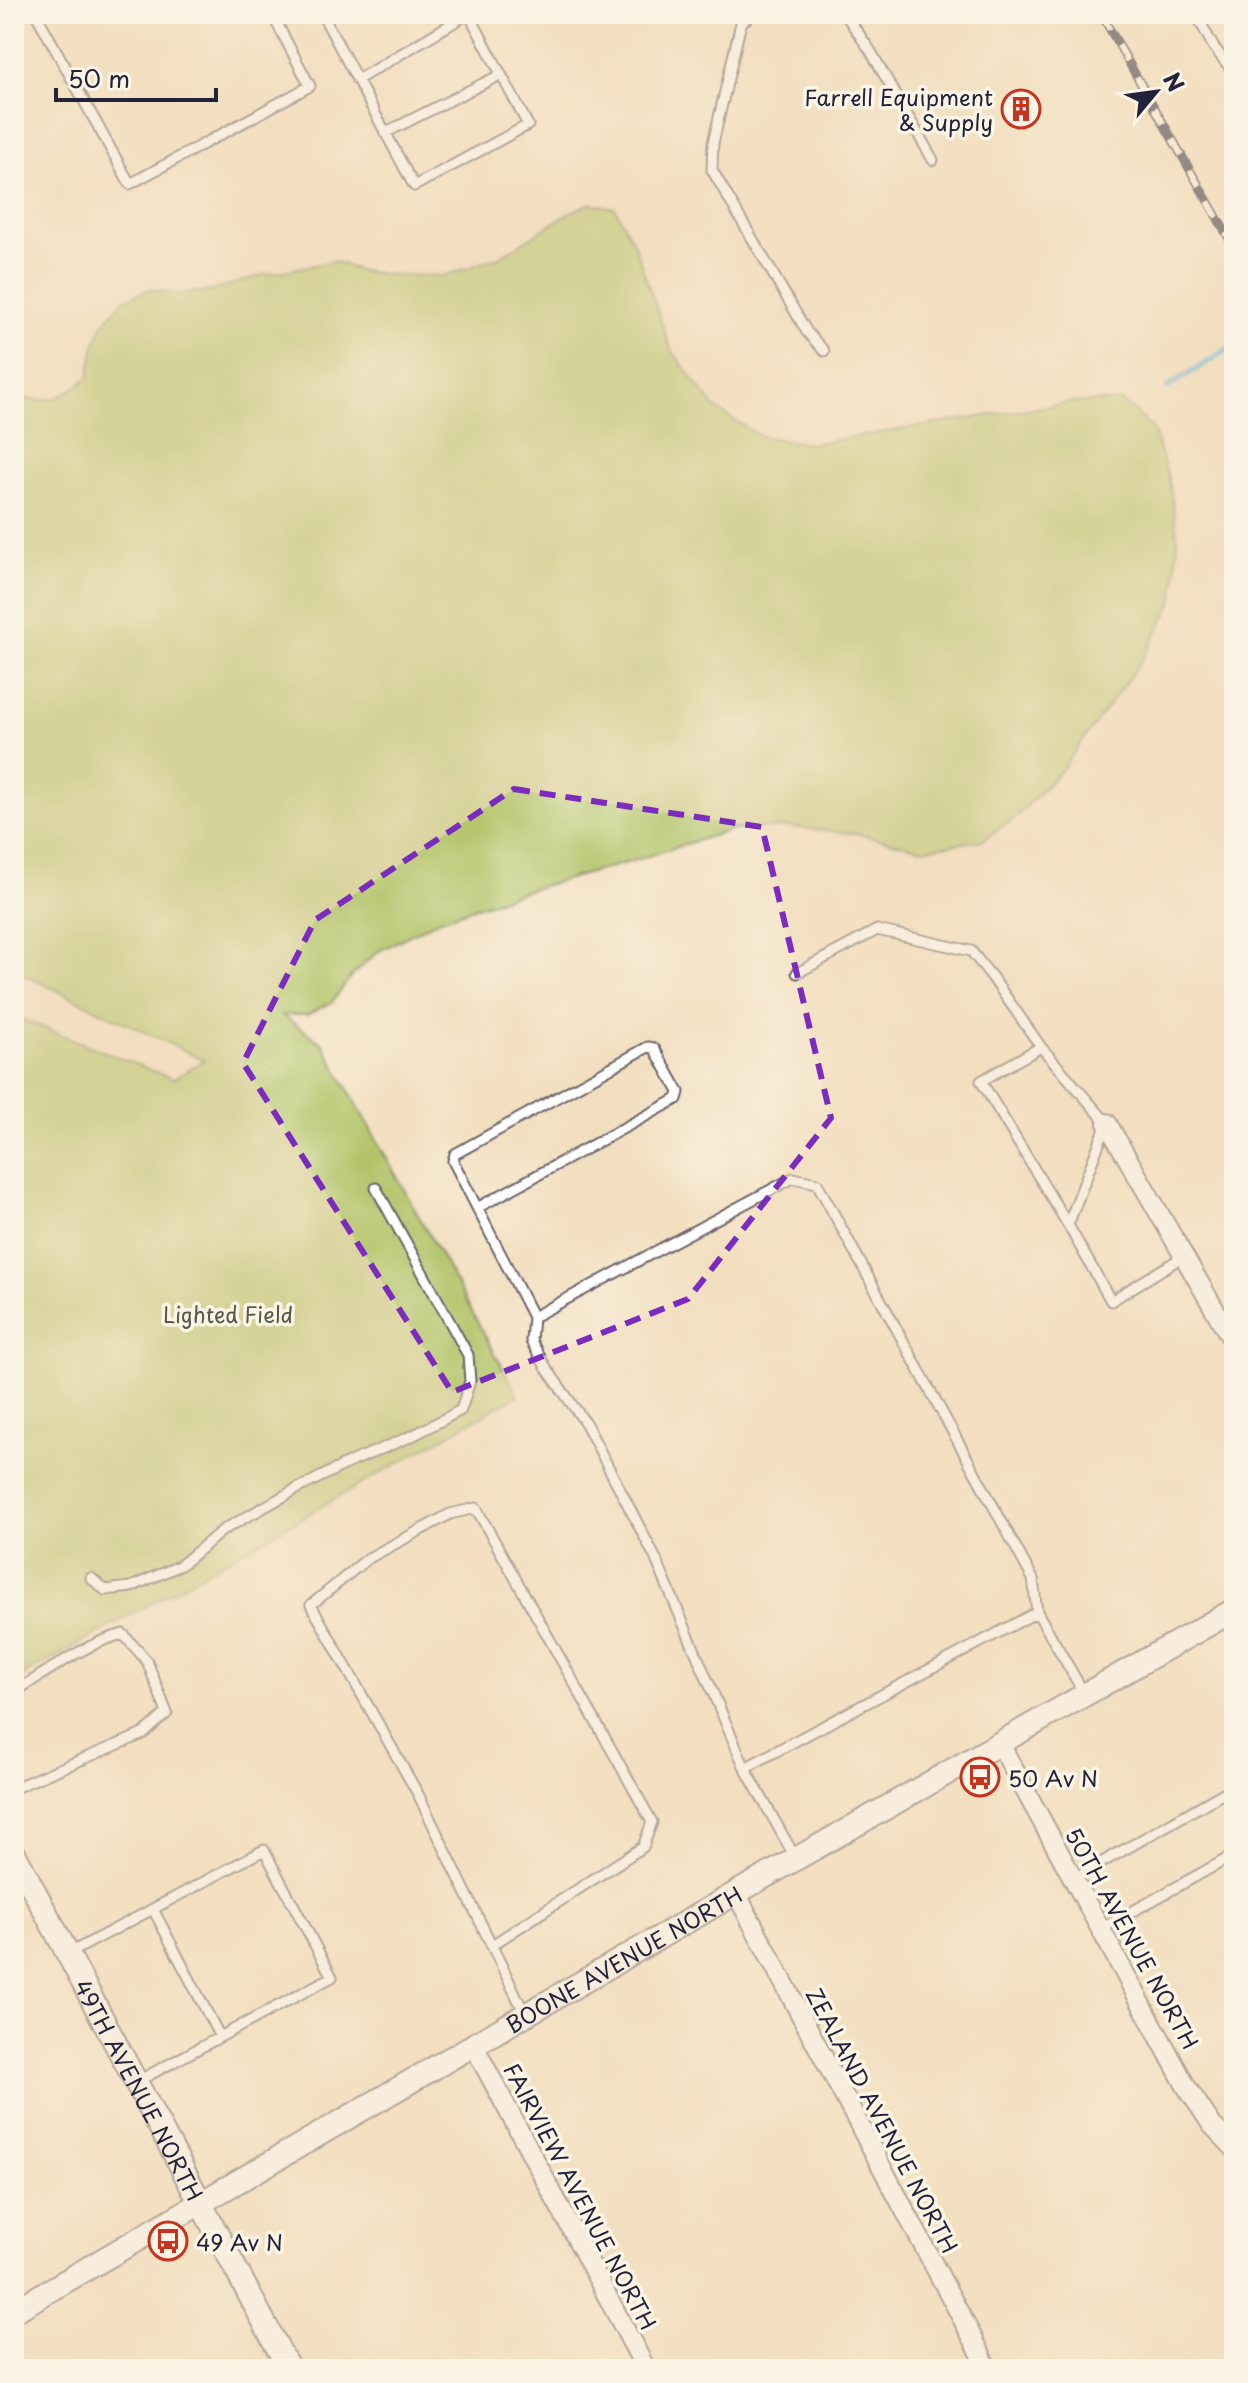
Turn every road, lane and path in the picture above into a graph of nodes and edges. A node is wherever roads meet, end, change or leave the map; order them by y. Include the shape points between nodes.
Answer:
1 (36, 14) edge
2 (272, 14) edge
3 (322, 14) edge
4 (468, 14) edge
5 (752, 14) edge
6 (845, 14) edge
7 (1196, 14) edge
8 (1234, 73) edge
9 (500, 75) junction
10 (357, 80) junction
11 (385, 133) junction
12 (933, 160) dead end
13 (824, 351) dead end
14 (797, 973) dead end
15 (1041, 1047) junction
16 (1107, 1123) junction
17 (376, 1188) dead end
18 (477, 1208) junction
19 (1068, 1225) junction
20 (1184, 1256) junction
21 (533, 1317) junction
22 (1234, 1343) edge
23 (91, 1578) dead end
24 (1234, 1610) edge
25 (1037, 1612) junction
26 (14, 1692) edge
27 (1085, 1695) junction
28 (1000, 1744) junction
29 (745, 1768) junction
30 (1234, 1787) edge
31 (14, 1788) edge
32 (14, 1853) edge
33 (1234, 1855) edge
34 (796, 1860) junction
35 (1073, 1879) junction
36 (736, 1893) junction
37 (153, 1909) junction
38 (1100, 1929) junction
39 (492, 1945) junction
40 (68, 1954) junction
41 (526, 2016) junction
42 (220, 2037) junction
43 (474, 2046) junction
44 (136, 2082) junction
45 (1234, 2148) edge
46 (200, 2202) junction
47 (14, 2311) edge
48 (289, 2369) edge
49 (646, 2369) edge
50 (987, 2369) edge

1 - 2 lane via 130,184 310,86
3 - 10 lane
4 - 9 lane
4 - 10 lane
5 - 13 lane via 741,23 713,143 712,170 807,332
6 - 12 lane
7 - 8 lane
9 - 11 lane
9 - 11 lane via 528,125 414,186
10 - 11 lane
14 - 15 lane via 877,930 971,951
15 - 16 lane
15 - 19 lane via 981,1081
16 - 19 lane
16 - 20 street
17 - 23 lane via 468,1355 470,1381 461,1410 293,1491 223,1530 181,1565 131,1587 105,1590
18 - 18 lane via 453,1161 455,1154 654,1048 679,1092 677,1099
18 - 21 lane
19 - 20 lane via 1111,1301
20 - 22 street
21 - 25 lane via 793,1178 817,1183 1033,1579
21 - 29 lane via 531,1341 586,1424 655,1557
24 - 27 street, BOONE AVENUE NORTH
25 - 27 lane
25 - 29 lane
26 - 31 lane via 86,1648 123,1634 147,1661 167,1713 143,1734
27 - 28 street, BOONE AVENUE NORTH
28 - 34 street, BOONE AVENUE NORTH
28 - 35 street, 50TH AVENUE NORTH
29 - 34 lane
30 - 35 lane
32 - 40 street, 49TH AVENUE NORTH
33 - 38 lane
34 - 36 street, BOONE AVENUE NORTH
35 - 38 street, 50TH AVENUE NORTH
36 - 41 street, BOONE AVENUE NORTH
36 - 50 street, ZEALAND AVENUE NORTH
37 - 40 lane
37 - 42 lane
37 - 42 lane via 264,1850 332,1977
38 - 45 street, 50TH AVENUE NORTH via 1186,2086
39 - 39 lane via 643,1847 652,1822 476,1508 450,1514 367,1559 311,1605 418,1794
39 - 41 lane
40 - 44 street, 49TH AVENUE NORTH
41 - 43 street, BOONE AVENUE NORTH
42 - 44 lane
43 - 46 street, BOONE AVENUE NORTH
43 - 49 street, FAIRVIEW AVENUE NORTH
44 - 46 street, 49TH AVENUE NORTH
46 - 47 street, BOONE AVENUE NORTH
46 - 48 street, 49TH AVENUE NORTH

